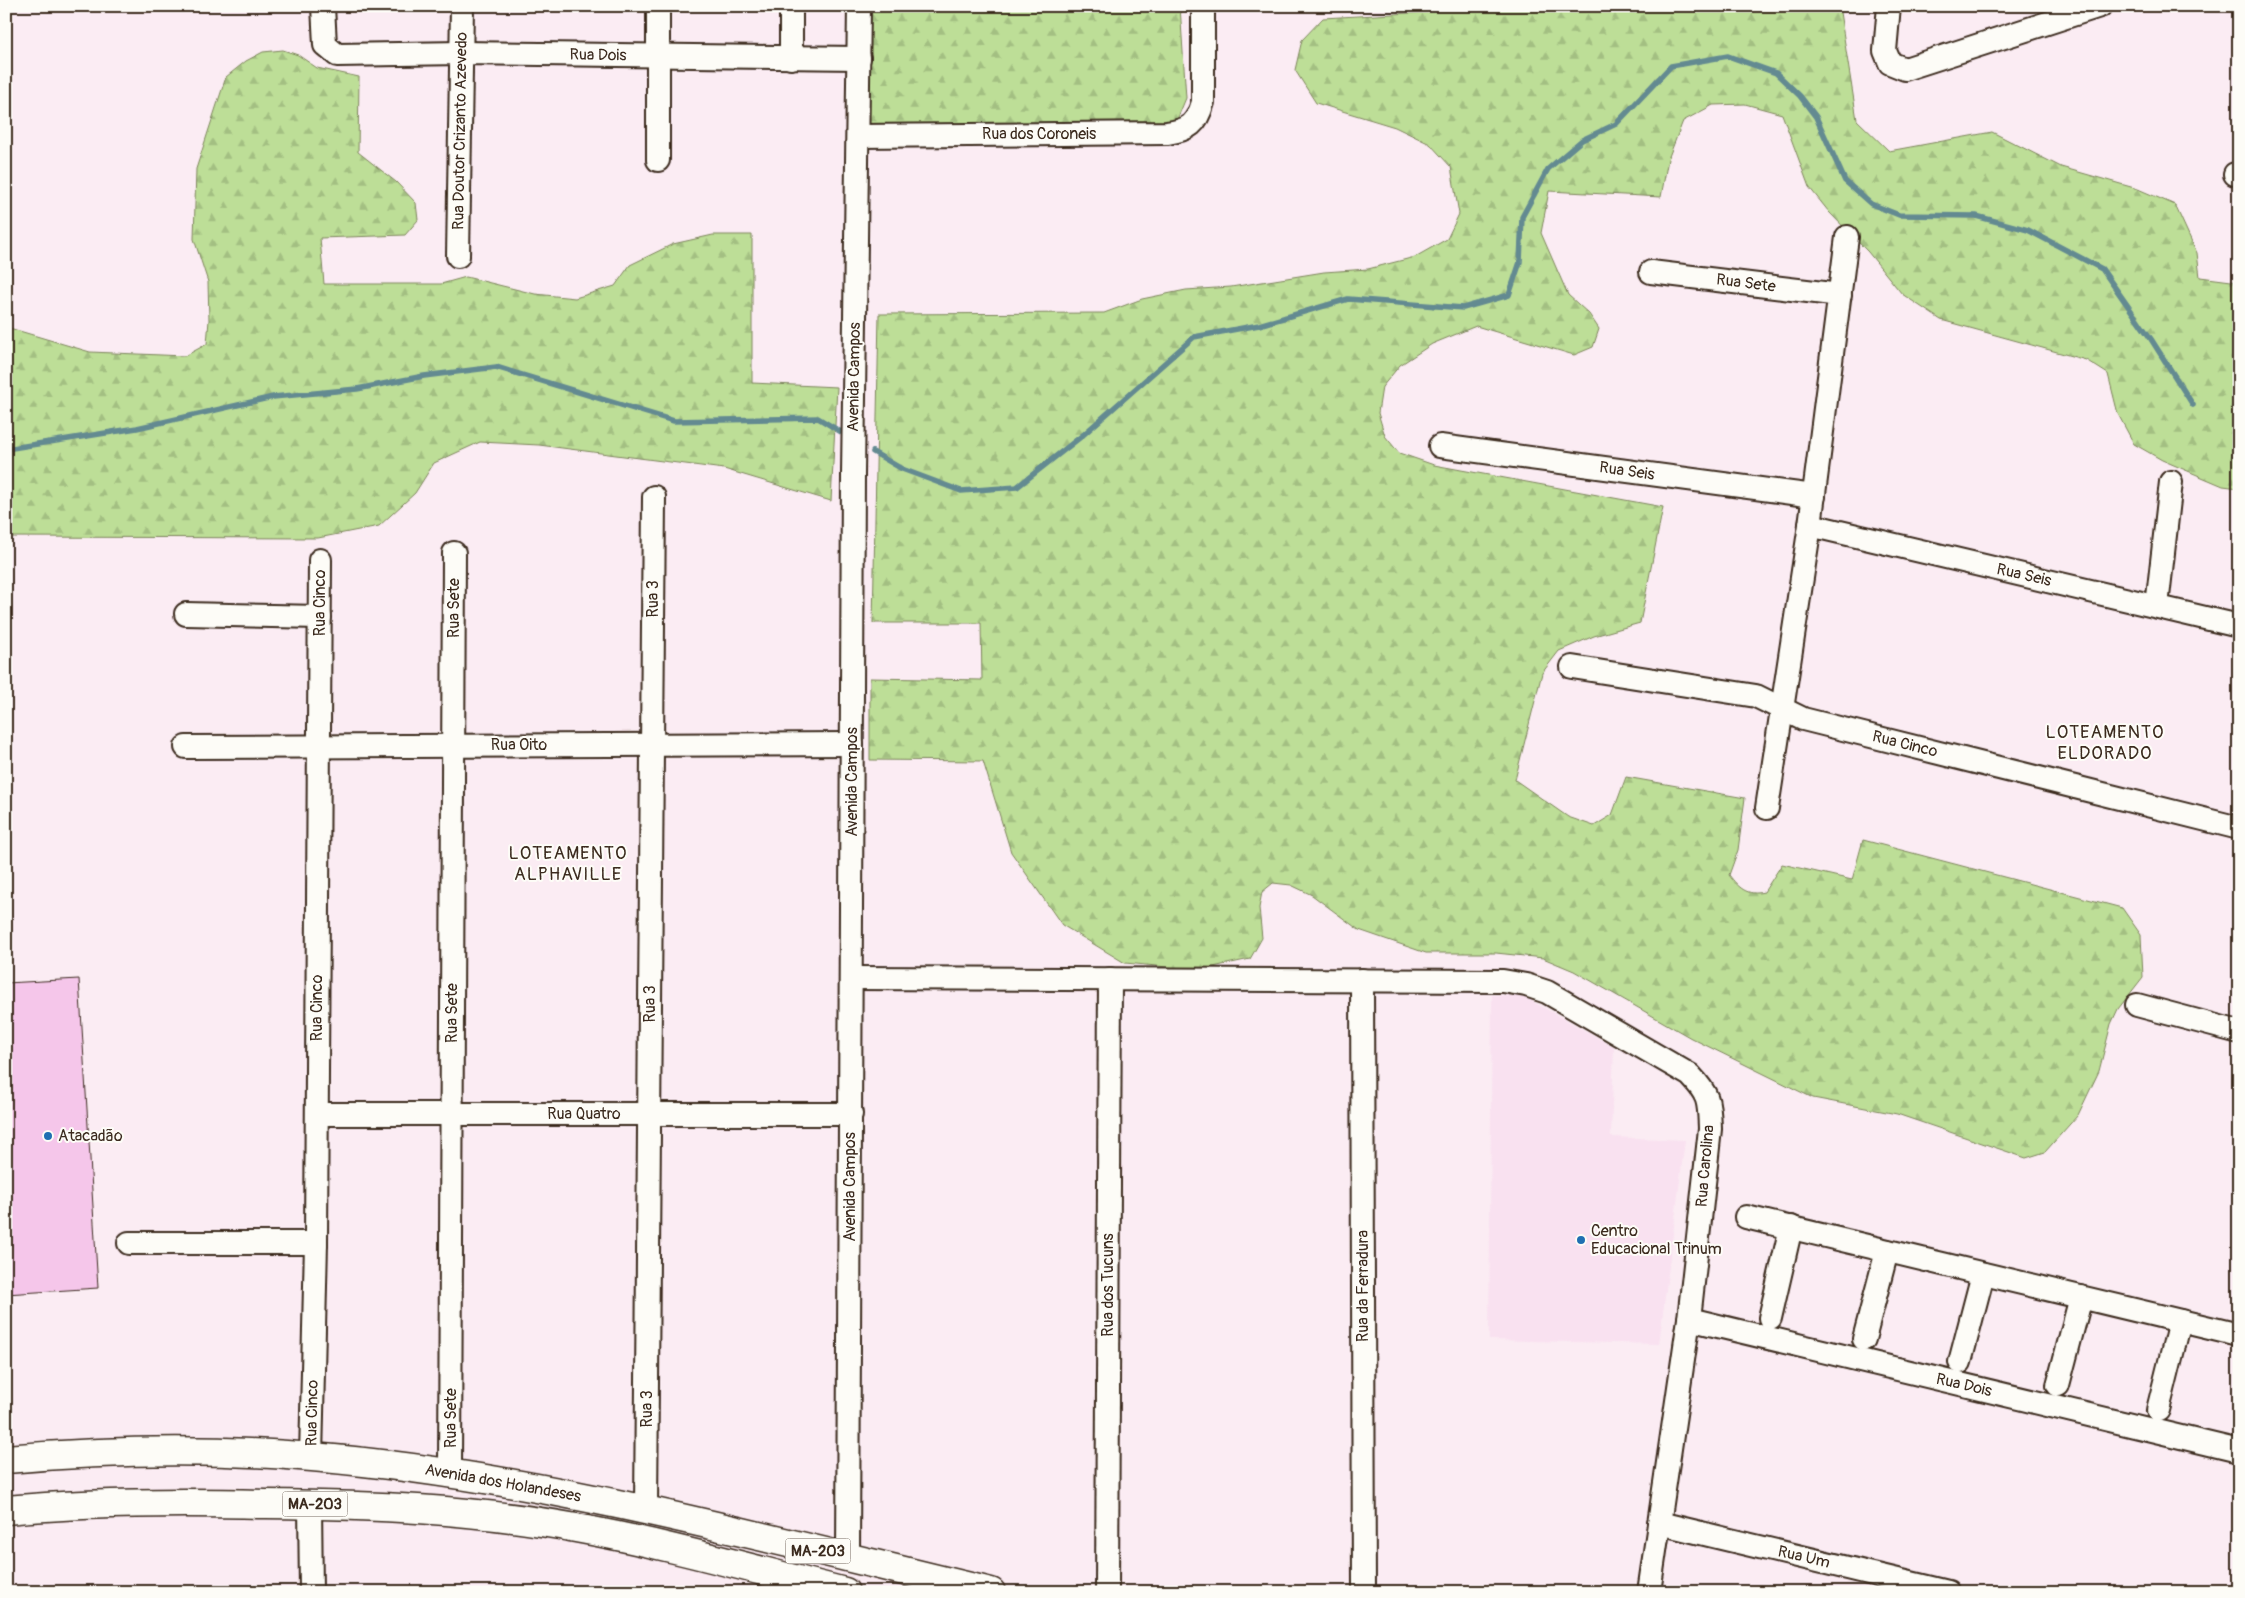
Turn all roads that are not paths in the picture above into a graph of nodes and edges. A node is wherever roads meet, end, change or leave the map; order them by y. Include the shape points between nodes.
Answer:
1 (323, 6) edge
2 (462, 6) edge
3 (658, 6) edge
4 (791, 6) edge
5 (859, 6) edge
6 (1203, 6) edge
7 (1889, 6) edge
8 (2100, 6) edge
9 (462, 53) junction
10 (658, 56) junction
11 (791, 58) junction
12 (859, 58) junction
13 (858, 136) junction
14 (658, 160) dead end
15 (1847, 237) dead end
16 (458, 256) dead end
17 (1651, 272) dead end
18 (1840, 295) junction
19 (1440, 446) dead end
20 (2171, 482) dead end
21 (1814, 496) junction
22 (654, 497) dead end
23 (1810, 525) junction
24 (454, 553) dead end
25 (320, 560) dead end
26 (2157, 606) junction
27 (186, 614) dead end
28 (320, 617) junction
29 (2239, 626) edge
30 (1572, 667) dead end
31 (1783, 710) junction
32 (852, 744) junction
33 (652, 745) junction
34 (319, 746) junction
35 (454, 746) junction
36 (186, 747) dead end
37 (1767, 808) dead end
38 (2239, 828) edge
39 (851, 978) junction
40 (1110, 979) junction
41 (1362, 980) junction
42 (2137, 1005) dead end
43 (2239, 1032) edge
44 (317, 1114) junction
45 (452, 1114) junction
46 (649, 1114) junction
47 (851, 1114) junction
48 (1746, 1217) dead end
49 (1791, 1227) junction
50 (129, 1243) dead end
51 (316, 1243) junction
52 (1887, 1250) junction
53 (1983, 1274) junction
54 (2081, 1297) junction
55 (1770, 1318) dead end
56 (1689, 1320) junction
57 (2180, 1321) junction
58 (2239, 1335) edge
59 (1864, 1340) dead end
60 (1960, 1362) dead end
61 (2058, 1385) dead end
62 (2158, 1410) dead end
63 (2239, 1451) edge
64 (311, 1456) junction
65 (6, 1459) edge
66 (450, 1473) junction
67 (317, 1504) junction
68 (6, 1510) edge
69 (646, 1510) junction
70 (1659, 1523) junction
71 (848, 1558) junction
72 (311, 1592) edge
73 (325, 1592) edge
74 (845, 1592) edge
75 (990, 1592) edge
76 (1107, 1592) edge
77 (1364, 1592) edge
78 (1649, 1592) edge
79 (1948, 1592) edge

1 - 9 street, Rua Dois via 325,45 337,55
2 - 9 street, Rua Doutor Crizanto Azevedo
3 - 10 street
4 - 11 street
5 - 12 street, Avenida Campos
6 - 13 street, Rua dos Coroneis via 1203,102 1200,114 1183,131 1166,134
7 - 8 street via 1885,51 1890,63 1905,69
9 - 10 street, Rua Dois
9 - 16 street, Rua Doutor Crizanto Azevedo
10 - 11 street, Rua Dois
10 - 14 street
11 - 12 street, Rua Dois
12 - 13 street, Avenida Campos
13 - 32 street, Avenida Campos
15 - 18 street
17 - 18 street, Rua Sete
18 - 21 street
19 - 21 street, Rua Seis
20 - 26 street
21 - 23 street
22 - 33 street, Rua 3
23 - 26 street, Rua Seis
23 - 31 street
24 - 35 street, Rua Sete
25 - 28 street, Rua Cinco
26 - 29 street, Rua Seis
27 - 28 street
28 - 34 street, Rua Cinco
30 - 31 street, Rua Cinco via 1756,696
31 - 37 street
31 - 38 street, Rua Cinco via 1803,718
32 - 33 street, Rua Oito
32 - 39 street, Avenida Campos
33 - 35 street, Rua Oito
33 - 46 street, Rua 3
34 - 35 street, Rua Oito
34 - 36 street, Rua Oito
34 - 44 street, Rua Cinco
35 - 45 street, Rua Sete
39 - 40 street, Rua Carolina
39 - 47 street, Avenida Campos
40 - 41 street, Rua Carolina
40 - 76 street, Rua dos Tucuns
41 - 56 street, Rua Carolina via 1526,984 1547,992 1690,1075 1701,1086 1709,1100 1710,1129
41 - 77 street, Rua da Ferradura
42 - 43 street
44 - 45 street, Rua Quatro
44 - 51 street, Rua Cinco
45 - 46 street, Rua Quatro
45 - 66 street, Rua Sete
46 - 47 street, Rua Quatro
46 - 69 street, Rua 3
47 - 71 street, Avenida Campos
48 - 49 street
49 - 52 street
49 - 55 street
50 - 51 street
51 - 64 street, Rua Cinco
52 - 53 street
52 - 59 street
53 - 54 street
53 - 60 street
54 - 57 street
54 - 61 street
56 - 63 street, Rua Dois
56 - 70 street, Rua Carolina
57 - 58 street
57 - 62 street
64 - 65 main road, Avenida dos Holandeses / MA-203 via 113,1452
64 - 66 main road, Avenida dos Holandeses / MA-203
66 - 69 main road, Avenida dos Holandeses / MA-203
67 - 68 main road, Avenida dos Holandeses / MA-203 via 116,1503
67 - 72 street
67 - 73 street
67 - 74 main road, Avenida dos Holandeses / MA-203 via 489,1515 576,1528
69 - 71 main road, Avenida dos Holandeses / MA-203
70 - 78 street, Rua Carolina
70 - 79 street, Rua Um
71 - 75 main road, Avenida dos Holandeses / MA-203

